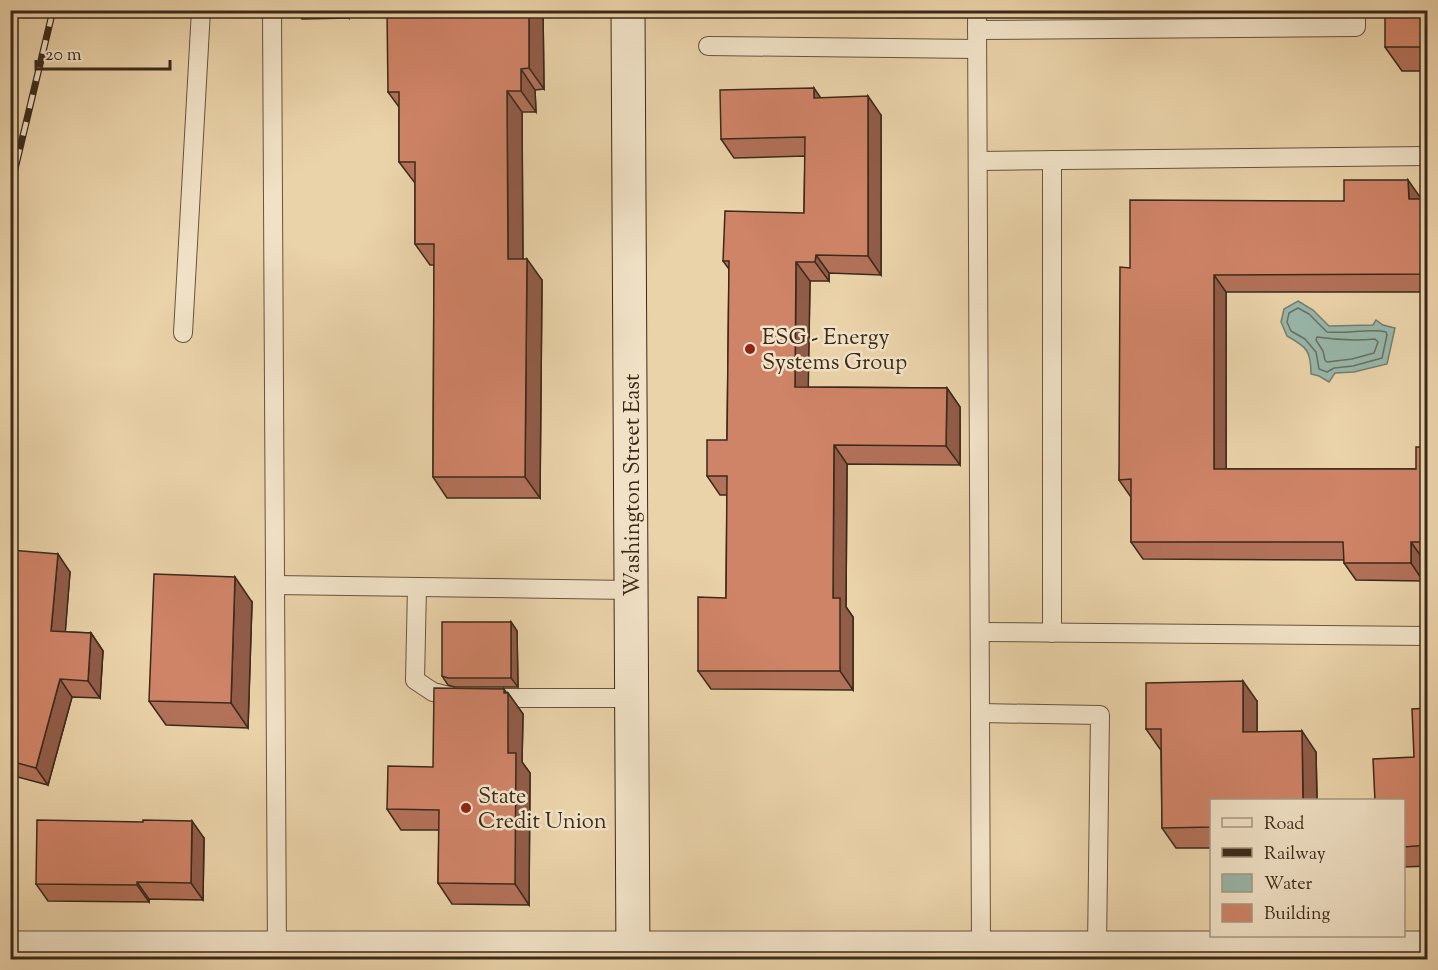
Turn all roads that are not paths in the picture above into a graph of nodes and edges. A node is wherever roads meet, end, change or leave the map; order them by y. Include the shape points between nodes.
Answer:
1 (201, 10) edge
2 (272, 10) edge
3 (628, 10) edge
4 (977, 10) edge
5 (1356, 10) edge
6 (977, 30) junction
7 (708, 46) dead end
8 (977, 49) junction
9 (1428, 156) edge
10 (1052, 160) junction
11 (978, 161) junction
12 (183, 333) dead end
13 (275, 585) junction
14 (417, 587) junction
15 (631, 590) junction
16 (980, 632) junction
17 (1052, 633) junction
18 (1428, 636) edge
19 (632, 698) junction
20 (980, 713) junction
21 (10, 948) edge
22 (981, 948) junction
23 (1097, 948) junction
24 (1428, 948) edge
25 (104, 954) edge
26 (277, 954) edge
27 (633, 954) edge
28 (780, 954) edge
29 (897, 954) edge
30 (1245, 954) edge

1 - 12 lane
2 - 13 lane
3 - 15 street, Washington Street East
4 - 6 lane
5 - 6 lane via 1356,27
6 - 8 lane
7 - 8 lane
8 - 11 lane
9 - 10 lane
10 - 11 lane
10 - 17 lane
11 - 16 lane
13 - 14 lane
13 - 26 lane
14 - 15 lane
14 - 19 lane via 415,680 433,692 453,698
15 - 19 street, Washington Street East
16 - 17 lane
16 - 20 lane
17 - 18 lane
19 - 27 street, Washington Street East
20 - 22 lane
20 - 23 lane via 1100,715
21 - 25 street
22 - 23 street
22 - 29 street
23 - 30 street
24 - 30 street
25 - 26 street
26 - 27 street
27 - 28 street
28 - 29 street

